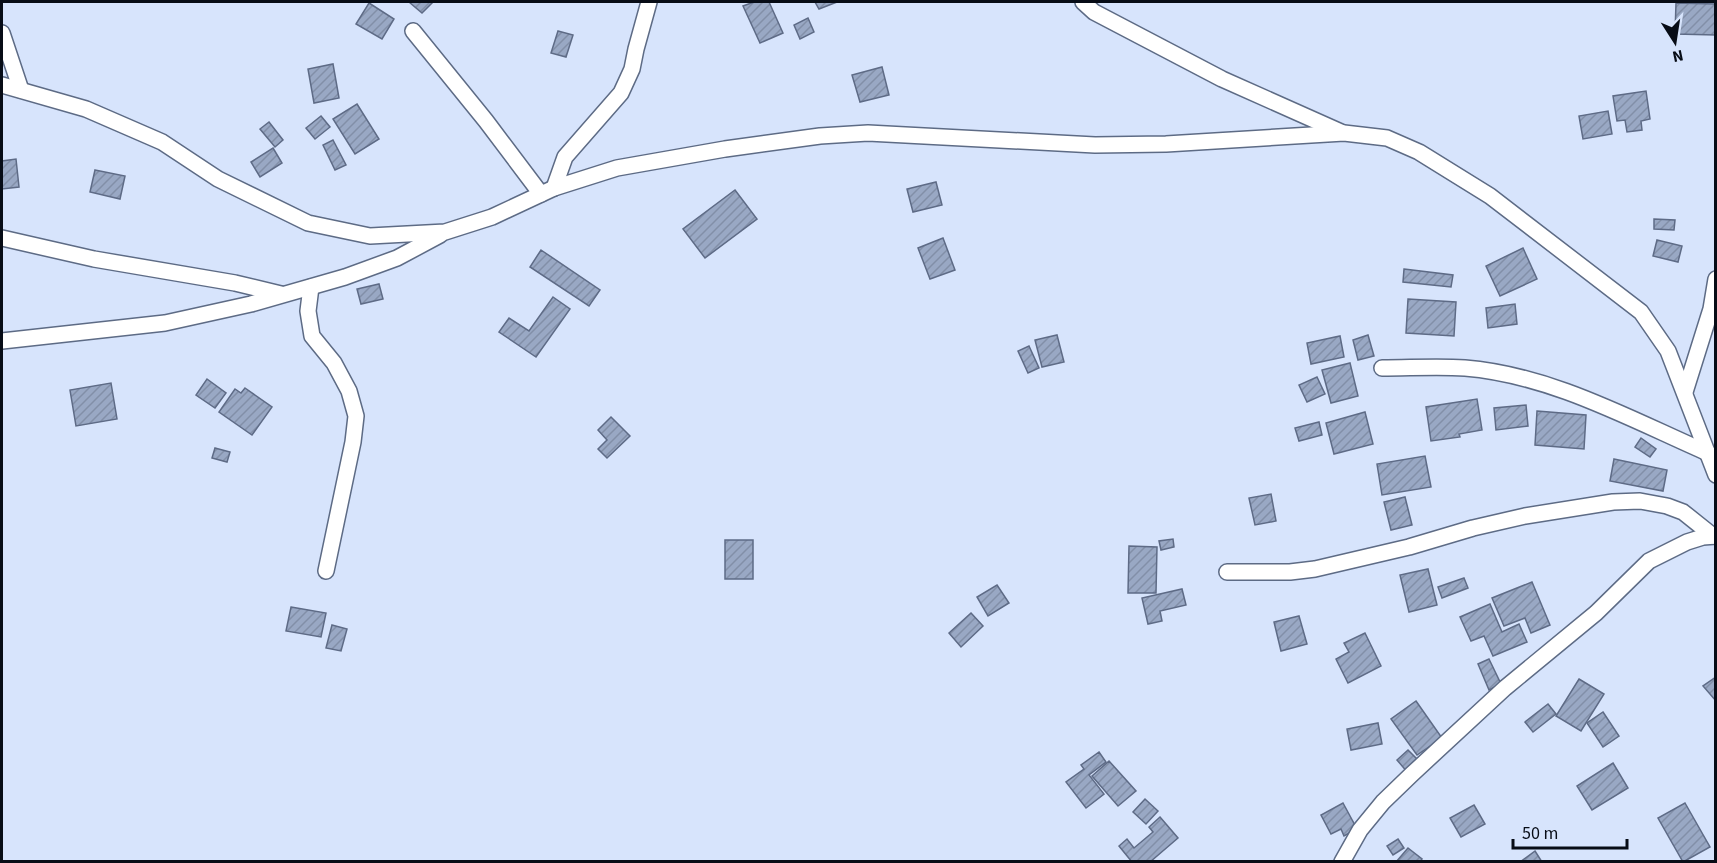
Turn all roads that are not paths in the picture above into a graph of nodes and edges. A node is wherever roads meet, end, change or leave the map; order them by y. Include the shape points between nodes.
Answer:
1 (650, 2) edge
2 (1083, 2) edge
3 (413, 31) dead end
4 (2, 33) edge
5 (2, 86) edge
6 (21, 90) junction
7 (1344, 133) junction
8 (548, 191) junction
9 (445, 232) junction
10 (2, 238) edge
11 (1716, 279) edge
12 (311, 287) junction
13 (284, 295) junction
14 (2, 341) edge
15 (1382, 368) dead end
16 (1685, 392) junction
17 (1708, 453) junction
18 (1716, 475) edge
19 (1714, 536) edge
20 (326, 571) dead end
21 (1227, 572) dead end
22 (1342, 861) edge

1 - 8 street via 632,69 621,93 565,157
2 - 7 street via 1094,12 1222,79
3 - 8 street
4 - 6 street
5 - 6 street
6 - 9 street via 86,109 162,142 218,179 308,223 370,236
7 - 8 street via 1095,145 868,132 725,149 617,168
7 - 16 street via 1387,138 1419,152 1490,196 1604,282 1641,312 1668,351
8 - 9 street via 492,217
9 - 12 street via 397,258
10 - 13 street
11 - 16 street via 1711,309
12 - 13 street
12 - 20 street via 308,311 312,336 334,363 349,391 356,416
13 - 14 street via 165,322
15 - 17 street via 1465,368 1530,380 1573,393
16 - 17 street
17 - 18 street
19 - 21 street via 1667,506 1613,502 1525,516 1315,569
19 - 22 street via 1687,542 1649,561 1596,613 1505,688 1390,795 1360,830

